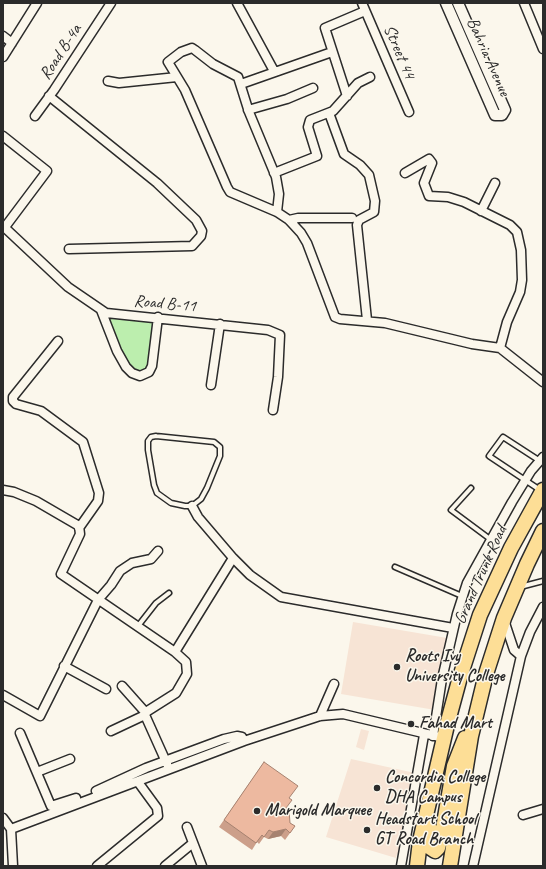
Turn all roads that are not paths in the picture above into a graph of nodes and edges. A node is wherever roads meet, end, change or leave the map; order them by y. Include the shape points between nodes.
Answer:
1 (38, 3) edge
2 (111, 3) edge
3 (237, 3) edge
4 (446, 3) edge
5 (458, 3) edge
6 (524, 3) edge
7 (364, 7) edge
8 (3, 36) edge
9 (12, 43) junction
10 (543, 49) edge
11 (332, 52) junction
12 (3, 57) edge
13 (274, 71) junction
14 (177, 77) junction
15 (370, 77) dead end
16 (108, 81) dead end
17 (241, 84) junction
18 (313, 88) dead end
19 (49, 96) junction
20 (347, 96) junction
21 (248, 110) junction
22 (409, 112) dead end
23 (329, 113) junction
24 (35, 116) dead end
25 (3, 136) edge
26 (274, 173) junction
27 (405, 173) dead end
28 (495, 183) dead end
29 (481, 211) junction
30 (277, 212) junction
31 (352, 218) dead end
32 (289, 220) junction
33 (4, 226) edge
34 (69, 249) dead end
35 (101, 310) junction
36 (158, 317) junction
37 (367, 320) junction
38 (220, 324) junction
39 (58, 341) dead end
40 (500, 348) junction
41 (543, 382) edge
42 (210, 385) dead end
43 (273, 410) dead end
44 (542, 460) edge
45 (525, 480) junction
46 (471, 488) dead end
47 (3, 490) edge
48 (543, 490) edge
49 (192, 506) junction
50 (79, 528) junction
51 (543, 531) edge
52 (543, 538) edge
53 (490, 539) junction
54 (158, 551) dead end
55 (233, 558) junction
56 (527, 564) junction
57 (395, 568) dead end
58 (543, 581) edge
59 (516, 588) junction
60 (168, 593) dead end
61 (463, 596) junction
62 (98, 600) junction
63 (543, 607) edge
64 (504, 618) junction
65 (138, 626) junction
66 (454, 628) junction
67 (175, 652) junction
68 (521, 656) junction
69 (64, 666) junction
70 (334, 684) dead end
71 (122, 686) dead end
72 (106, 689) dead end
73 (3, 695) edge
74 (145, 714) junction
75 (320, 716) junction
76 (475, 718) junction
77 (111, 731) dead end
78 (20, 733) dead end
79 (436, 737) junction
80 (244, 741) junction
81 (70, 759) dead end
82 (165, 760) junction
83 (169, 769) junction
84 (37, 772) junction
85 (138, 782) junction
86 (543, 809) edge
87 (523, 815) dead end
88 (3, 818) edge
89 (187, 827) dead end
90 (11, 829) junction
91 (193, 843) junction
92 (13, 866) edge
93 (97, 866) edge
94 (165, 866) edge
95 (202, 866) edge
96 (401, 866) edge
97 (417, 866) edge
98 (450, 866) edge
99 (473, 866) edge

1 - 9 street
2 - 19 street, Road B-4a
3 - 13 street
4 - 5 street, Bahria Avenue via 495,115 502,115 505,110
6 - 10 street
7 - 11 street via 325,28
7 - 22 street, Street 44
8 - 9 street
9 - 12 street
11 - 13 street
11 - 20 street
13 - 17 street
14 - 16 street via 119,83
14 - 17 street via 168,62 181,52 192,48 213,64 238,76
14 - 30 street via 230,192
15 - 20 street via 358,83
17 - 21 street
18 - 21 street via 287,99
19 - 24 street, Road B-4a
19 - 34 street via 158,182 196,220 202,230 198,242 192,246
20 - 23 street
21 - 26 street
23 - 26 street via 310,120 309,123 317,156
23 - 37 street via 344,154 369,175 375,201 374,212 359,220 357,225
25 - 33 street via 47,171
26 - 30 street via 279,190
27 - 29 street via 429,159 432,163 424,183 429,196 452,198
28 - 29 street
29 - 40 street via 510,225 517,232 521,250 520,292 507,322
30 - 32 street
31 - 32 street
32 - 37 street via 307,243 335,317
33 - 35 street, Road B-11 via 68,287
35 - 36 street, Road B-11 via 120,315
35 - 36 street via 126,367 132,374 140,376 149,372 152,366
36 - 38 street, Road B-11
37 - 40 street
38 - 42 street
38 - 43 street, Road B-11 via 268,330 280,335 278,378
39 - 50 street via 13,397 13,401 41,411 83,442 99,493 98,501
40 - 41 street
44 - 45 street
44 - 45 lane via 503,437 489,456
45 - 48 lane
45 - 53 street
46 - 53 lane via 450,510
47 - 50 street via 36,501
48 - 79 highway, Grand Trunk Road via 511,548 480,615 460,677
49 - 49 lane via 171,503 157,493 148,450 148,441 151,437 169,436 214,442 220,447 220,456 207,488 201,499
49 - 55 street via 198,517
50 - 62 street via 80,534 61,574
51 - 56 highway
52 - 56 street
53 - 61 street
54 - 62 street via 151,559 132,564 120,571
55 - 66 street via 268,589 289,600
55 - 67 street
56 - 59 highway
57 - 61 lane
58 - 59 lane
59 - 64 highway
60 - 65 lane via 156,603
61 - 66 street
62 - 65 street
62 - 69 street
63 - 68 street
64 - 68 street via 510,642
64 - 76 highway
65 - 67 street
66 - 79 street via 442,679
67 - 74 street via 186,662 185,679 176,694
68 - 99 street
69 - 72 street
69 - 73 street via 40,716
70 - 75 street
71 - 74 street
74 - 77 street
74 - 82 street
75 - 79 street via 343,714
75 - 80 street
76 - 79 highway via 458,753 438,848 434,851 429,847 429,840 439,780
76 - 98 highway
78 - 84 street
79 - 96 street
79 - 97 highway, Grand Trunk Road
80 - 82 street via 242,737 237,736 224,739
80 - 83 street
81 - 84 street
82 - 83 street
82 - 84 street via 102,789 51,806
83 - 85 street
85 - 90 street
85 - 93 street via 157,808 158,816
86 - 87 street
88 - 90 street
89 - 91 street
90 - 92 street
91 - 94 street
91 - 95 street

